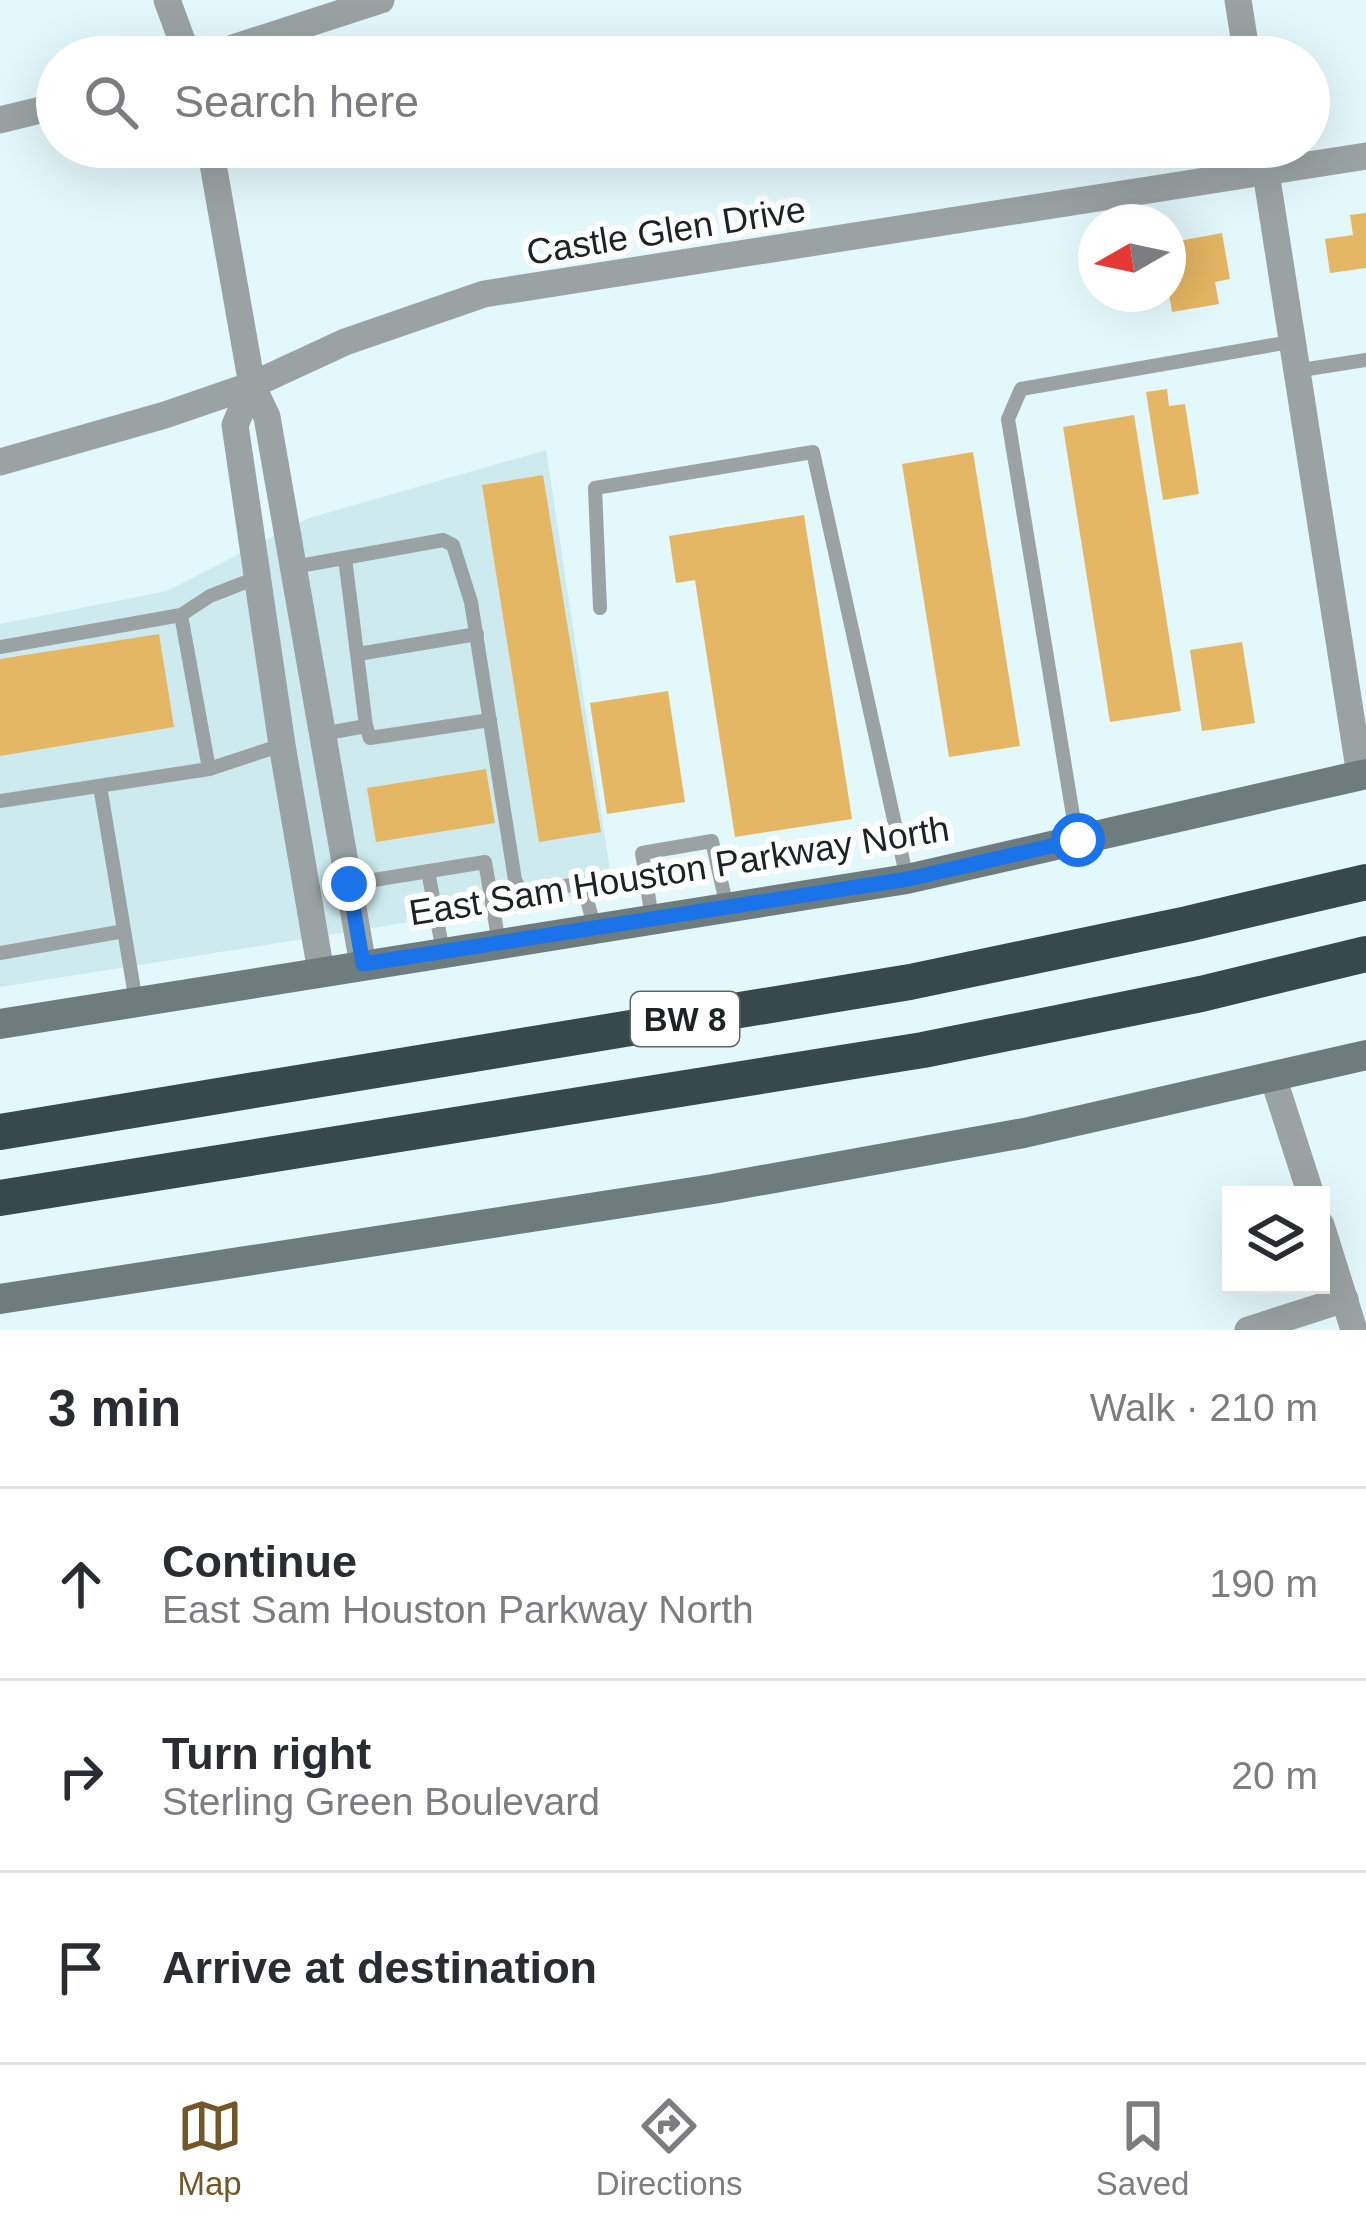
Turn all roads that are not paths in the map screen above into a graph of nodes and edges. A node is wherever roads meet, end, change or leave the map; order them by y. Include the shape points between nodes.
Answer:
1 (167, 0) edge
2 (381, 0) edge
3 (1238, 0) edge
4 (180, 36) edge
5 (270, 36) edge
6 (1244, 36) edge
7 (36, 111) edge
8 (0, 119) edge
9 (1366, 156) edge
10 (1330, 157) edge
11 (214, 168) edge
12 (1217, 168) edge
13 (1265, 168) edge
14 (1293, 356) junction
15 (1366, 361) edge
16 (252, 385) junction
17 (0, 462) edge
18 (345, 557) junction
19 (294, 567) junction
20 (256, 578) junction
21 (600, 608) dead end
22 (181, 614) junction
23 (477, 634) junction
24 (0, 647) edge
25 (358, 654) junction
26 (490, 720) junction
27 (366, 725) junction
28 (322, 734) junction
29 (282, 745) junction
30 (209, 769) junction
31 (1363, 775) edge
32 (100, 786) junction
33 (0, 801) edge
34 (1078, 840) junction
35 (428, 871) junction
36 (908, 879) junction
37 (1366, 882) edge
38 (349, 884) junction
39 (727, 907) junction
40 (652, 919) junction
41 (595, 928) junction
42 (124, 931) junction
43 (499, 943) junction
44 (0, 952) edge
45 (443, 952) junction
46 (1366, 954) edge
47 (363, 964) junction
48 (320, 972) junction
49 (136, 1002) junction
50 (0, 1024) edge
51 (1366, 1055) edge
52 (1274, 1077) junction
53 (0, 1132) edge
54 (1308, 1186) edge
55 (0, 1198) edge
56 (1330, 1253) edge
57 (0, 1299) edge
58 (1345, 1299) junction
59 (1248, 1330) edge
60 (1354, 1330) edge

1 - 4 street
2 - 5 street
3 - 6 street
7 - 8 street
9 - 10 street, Castle Glen Drive
11 - 16 street
12 - 16 street, Castle Glen Drive via 484,294 345,342
13 - 14 street
14 - 15 lane
14 - 31 street
14 - 34 lane via 1021,389 1008,419
16 - 17 street, Castle Glen Drive
16 - 19 street via 267,417
16 - 20 street via 235,425
18 - 19 lane
18 - 23 lane via 443,540 453,545
18 - 25 lane
19 - 20 street
19 - 28 street
20 - 22 lane
20 - 29 street
21 - 36 lane via 595,488 813,452
22 - 24 lane
22 - 30 lane
23 - 25 lane
23 - 26 lane
25 - 27 lane
26 - 27 lane via 370,738
26 - 41 lane via 522,894 583,883
27 - 28 lane
28 - 38 street
29 - 30 lane
29 - 48 street
30 - 32 lane
31 - 34 main road, East Sam Houston Parkway North
32 - 33 lane
32 - 42 lane
34 - 36 main road, East Sam Houston Parkway North
35 - 38 lane
35 - 43 lane via 485,862
35 - 45 lane
36 - 39 main road, East Sam Houston Parkway North
37 - 53 highway, BW 8 via 910,982
38 - 47 street
39 - 40 main road, East Sam Houston Parkway North
39 - 40 lane via 712,841 641,853
40 - 41 main road, East Sam Houston Parkway North
41 - 43 main road, East Sam Houston Parkway North
42 - 44 lane
42 - 49 lane
43 - 45 main road, East Sam Houston Parkway North
45 - 47 main road, East Sam Houston Parkway North
46 - 55 highway, BW 8 via 922,1050
47 - 48 main road, East Sam Houston Parkway North
48 - 49 main road, East Sam Houston Parkway North
49 - 50 main road, East Sam Houston Parkway North
51 - 52 main road
52 - 54 street
52 - 57 main road via 713,1189
56 - 58 street
58 - 59 street
58 - 60 street

